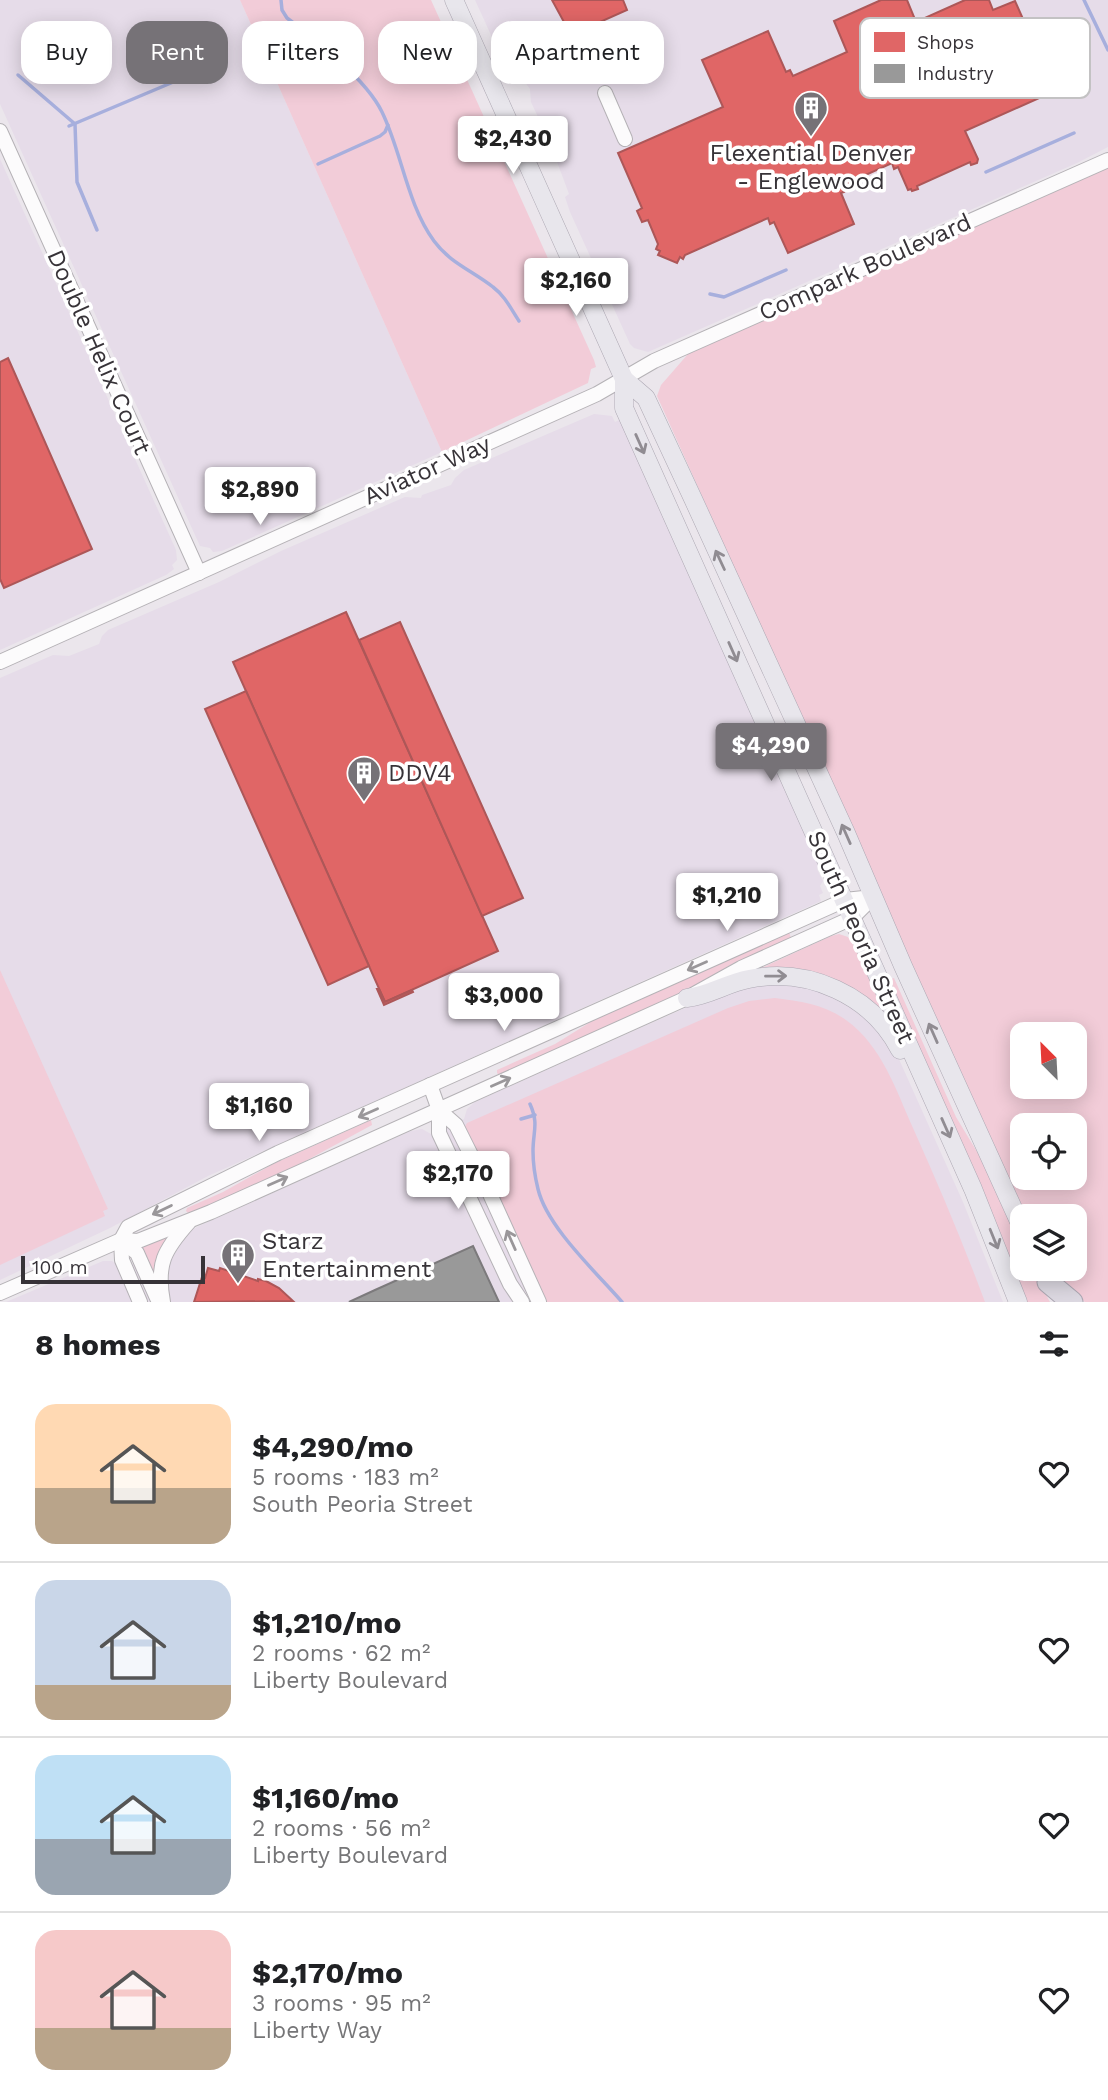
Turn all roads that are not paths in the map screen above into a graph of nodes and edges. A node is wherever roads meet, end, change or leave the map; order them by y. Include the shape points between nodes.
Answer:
1 (454, 0) edge
2 (605, 93) dead end
3 (0, 131) edge
4 (625, 139) dead end
5 (1108, 160) edge
6 (624, 379) junction
7 (199, 573) junction
8 (0, 662) edge
9 (873, 897) junction
10 (845, 900) junction
11 (852, 918) junction
12 (687, 998) junction
13 (430, 1085) junction
14 (930, 1091) junction
15 (439, 1110) junction
16 (1011, 1204) edge
17 (191, 1219) junction
18 (121, 1240) junction
19 (1048, 1281) edge
20 (1051, 1281) edge
21 (0, 1293) edge
22 (140, 1302) edge
23 (162, 1302) edge
24 (522, 1302) edge
25 (539, 1302) edge
26 (1018, 1302) edge
27 (1058, 1302) edge
28 (1072, 1302) edge

1 - 6 main road, South Peoria Street
2 - 4 street
3 - 7 street, Double Helix Court
5 - 6 street, Compark Boulevard via 654,360
6 - 7 street, Aviator Way
9 -> 6 main road, South Peoria Street via 646,398
6 -> 10 main road, South Peoria Street via 624,408
7 - 8 street, Aviator Way
9 - 10 street
9 - 11 street
16 -> 9 main road, South Peoria Street
10 - 11 main road, South Peoria Street
10 -> 13 street
11 - 12 street
11 - 14 main road, South Peoria Street
12 -> 14 main road via 765,976 821,983 850,996 871,1013 896,1041 912,1075
15 -> 12 street
13 - 15 street
13 -> 18 street via 128,1227
14 -> 26 main road, South Peoria Street
17 -> 15 street
15 - 24 street via 439,1133
25 -> 15 street via 456,1125
17 - 18 street via 138,1241
17 - 23 street via 164,1255
18 - 21 street
18 - 22 street via 121,1260
18 - 23 street via 137,1253
19 - 27 main road
20 - 28 highway

